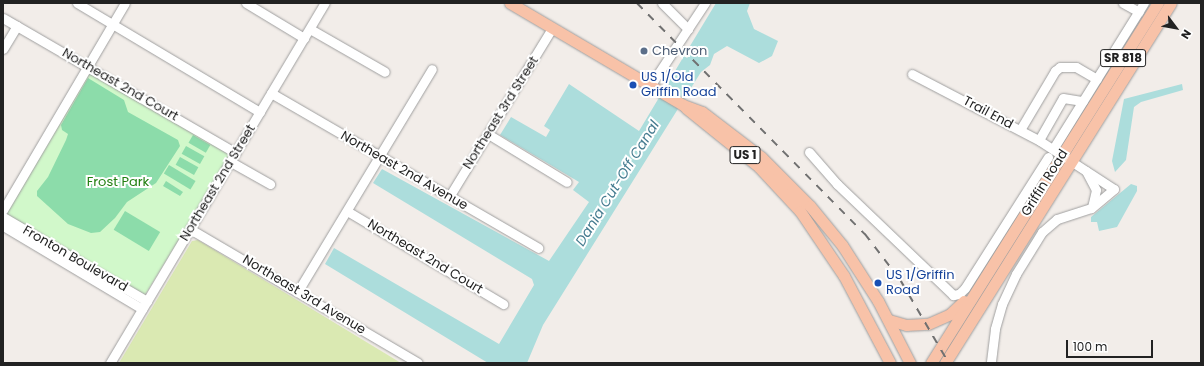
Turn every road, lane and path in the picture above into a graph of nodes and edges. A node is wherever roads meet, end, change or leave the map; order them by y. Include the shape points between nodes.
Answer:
1 (77, 3) edge
2 (125, 3) edge
3 (246, 3) edge
4 (325, 3) edge
5 (662, 3) edge
6 (705, 3) edge
7 (1123, 3) edge
8 (1144, 3) edge
9 (1158, 3) edge
10 (1172, 3) edge
11 (515, 4) edge
12 (1139, 12) junction
13 (3, 18) edge
14 (113, 24) junction
15 (17, 26) junction
16 (552, 28) junction
17 (310, 29) junction
18 (688, 29) junction
19 (304, 38) junction
20 (3, 49) edge
21 (88, 66) junction
22 (432, 69) dead end
23 (385, 72) dead end
24 (912, 74) dead end
25 (1096, 79) junction
26 (654, 89) junction
27 (271, 93) junction
28 (1083, 101) junction
29 (260, 112) junction
30 (1020, 130) junction
31 (488, 134) junction
32 (1039, 140) junction
33 (810, 152) dead end
34 (1058, 152) junction
35 (236, 153) junction
36 (379, 157) junction
37 (1048, 157) dead end
38 (1073, 161) junction
39 (231, 162) junction
40 (1084, 168) junction
41 (567, 182) dead end
42 (270, 184) dead end
43 (449, 197) junction
44 (1091, 208) junction
45 (805, 209) junction
46 (3, 210) edge
47 (346, 211) junction
48 (3, 217) edge
49 (3, 226) edge
50 (190, 229) junction
51 (538, 248) dead end
52 (984, 281) junction
53 (298, 291) junction
54 (503, 304) dead end
55 (144, 305) junction
56 (889, 320) junction
57 (946, 362) edge
58 (110, 363) edge
59 (418, 363) edge
60 (890, 363) edge
61 (910, 363) edge
62 (931, 363) edge
63 (991, 363) edge

1 - 14 street
2 - 14 street
3 - 19 street
4 - 17 street, Northeast 2nd Street
5 - 18 street
6 - 18 street
7 - 12 street
8 - 12 street
9 - 34 main road, Griffin Road / SR 818
10 - 38 main road, Griffin Road / SR 818
11 - 16 main road, US 1
12 - 25 street
13 - 15 street, Northeast 2nd Court
14 - 21 street
14 - 29 street
15 - 20 street
15 - 21 street, Northeast 2nd Court
16 - 26 main road, US 1
16 - 31 street, Northeast 3rd Street
17 - 19 street, Northeast 2nd Street
17 - 23 street
18 - 26 street
19 - 27 street, Northeast 2nd Street
21 - 35 street, Northeast 2nd Court
21 - 46 street
22 - 36 street
24 - 30 street, Trail End
25 - 28 street
25 - 30 street via 1076,67 1060,67 1055,71
26 - 45 main road, US 1 via 683,105 759,167
27 - 29 street, Northeast 2nd Street
27 - 36 street, Northeast 2nd Avenue
28 - 32 street via 1063,98
28 - 34 street
29 - 35 street, Northeast 2nd Street
30 - 32 street, Trail End
31 - 41 street
31 - 43 street, Northeast 3rd Street
32 - 34 street, Trail End
33 - 37 street via 838,184 922,263 946,291 955,294 965,288
34 - 38 street, Trail End
34 - 52 main road, Griffin Road / SR 818
35 - 39 street, Northeast 2nd Street
36 - 43 street, Northeast 2nd Avenue
36 - 47 street
38 - 40 street, Trail End
38 - 57 main road, Griffin Road / SR 818
39 - 42 street
39 - 50 street, Northeast 2nd Street
40 - 44 street via 1096,187 1096,196
40 - 44 street, Trail End via 1114,189
43 - 51 street, Northeast 2nd Avenue
44 - 63 street via 1057,219 1038,238 1016,274 1002,304 994,335
45 - 56 main road, US 1 via 842,245
45 - 60 main road, US 1
47 - 53 street
47 - 54 street, Northeast 2nd Court
48 - 55 street, Fronton Boulevard
49 - 55 street, Fronton Boulevard
50 - 53 street, Northeast 3rd Avenue
50 - 55 street, Northeast 2nd Street
52 - 56 main road via 955,310 937,321 912,325
52 - 62 main road, Griffin Road / SR 818
53 - 59 street, Northeast 3rd Avenue
55 - 58 street, Northeast 2nd Street
56 - 61 main road, US 1

